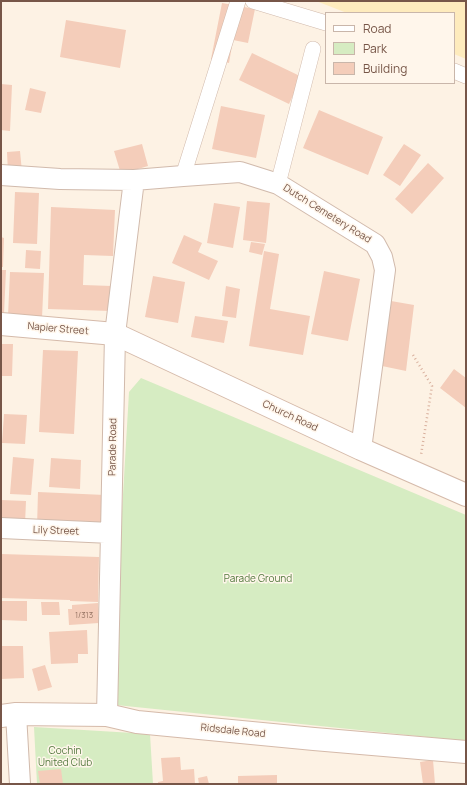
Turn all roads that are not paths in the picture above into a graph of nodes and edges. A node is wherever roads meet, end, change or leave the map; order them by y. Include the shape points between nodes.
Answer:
1 (238, 1) edge
2 (253, 1) edge
3 (325, 23) edge
4 (313, 49) dead end
5 (455, 71) edge
6 (466, 76) edge
7 (1, 174) edge
8 (182, 176) junction
9 (134, 180) junction
10 (278, 184) junction
11 (1, 324) edge
12 (115, 334) junction
13 (361, 449) junction
14 (466, 495) edge
15 (1, 528) edge
16 (112, 533) junction
17 (9, 715) edge
18 (107, 715) junction
19 (466, 752) edge
20 (20, 784) edge

1 - 8 street
2 - 3 street
4 - 10 street
5 - 6 street
7 - 9 street, Dutch Cemetery Road via 60,179
8 - 9 street, Dutch Cemetery Road
8 - 10 street, Dutch Cemetery Road via 240,172
9 - 12 street, Parade Road
10 - 13 street, Dutch Cemetery Road via 375,244 382,258 385,270
11 - 12 main road, Napier Street
12 - 13 main road, Church Road
12 - 16 street, Parade Road
13 - 14 main road, Church Road
15 - 16 street, Lily Street
16 - 18 street, Parade Road
17 - 18 main road, Ridsdale Road
17 - 20 street
18 - 19 main road, Ridsdale Road via 137,722

